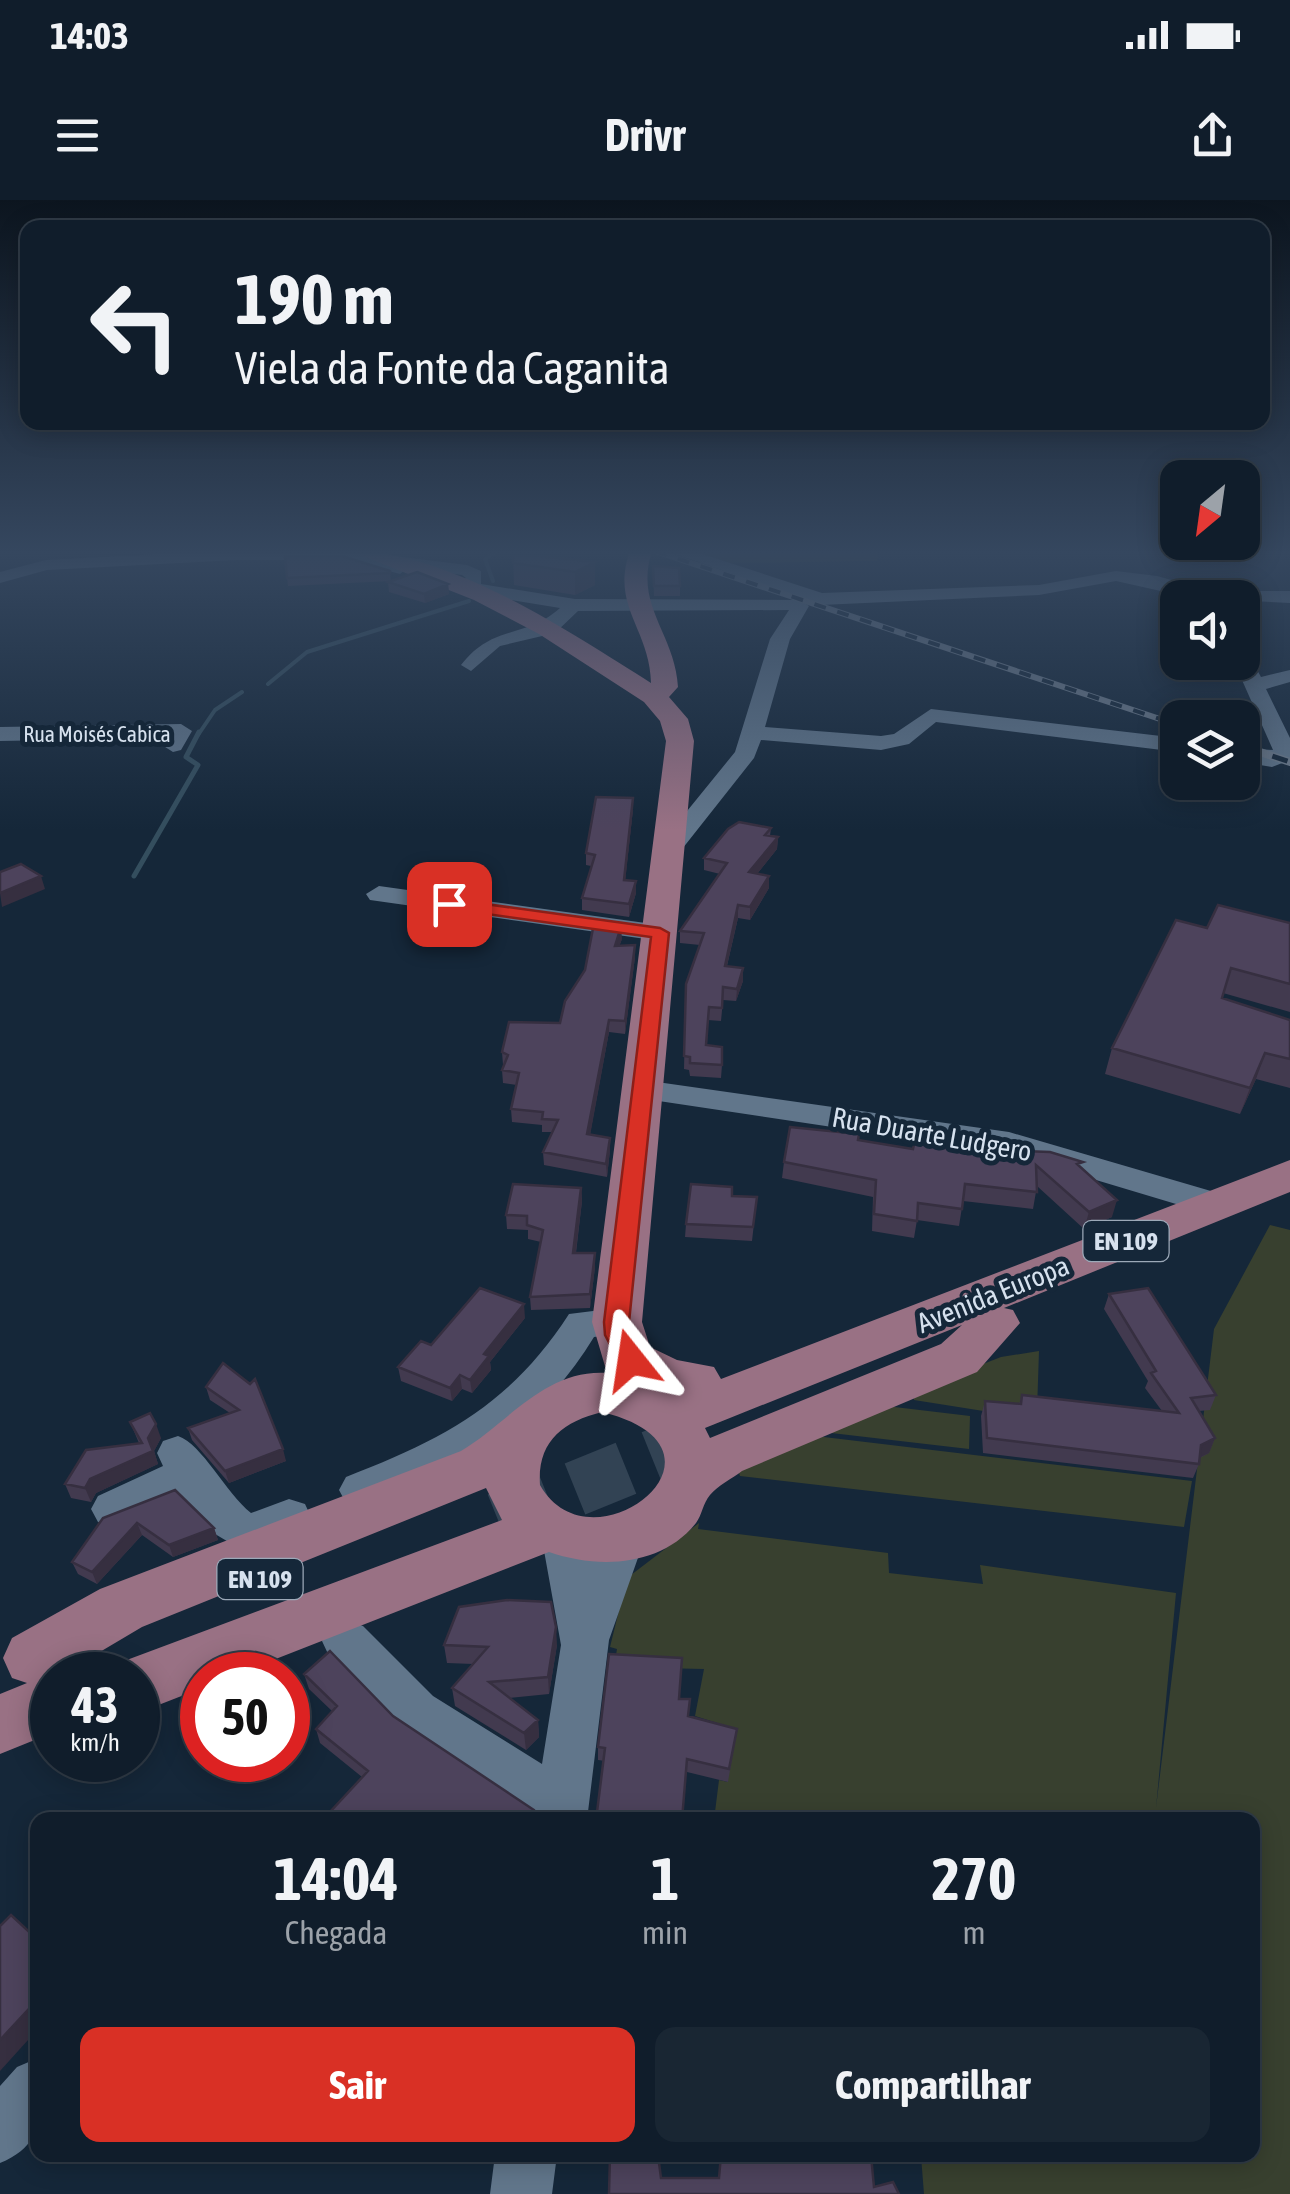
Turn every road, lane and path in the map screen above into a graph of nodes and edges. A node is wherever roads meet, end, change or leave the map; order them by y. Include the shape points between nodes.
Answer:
1 (491, 644) edge
2 (572, 644) edge
3 (658, 644) edge
4 (779, 644) edge
5 (472, 665) dead end
6 (1290, 676) edge
7 (1254, 680) edge
8 (1256, 684) junction
9 (654, 696) junction
10 (754, 733) junction
11 (0, 734) edge
12 (1160, 743) edge
13 (172, 745) dead end
14 (1288, 753) edge
15 (1260, 758) edge
16 (666, 852) junction
17 (379, 894) dead end
18 (660, 933) junction
19 (643, 1090) junction
20 (1290, 1176) edge
21 (1290, 1197) edge
22 (1216, 1204) junction
23 (978, 1314) junction
24 (662, 1392) junction
25 (113, 1509) edge
26 (523, 1521) junction
27 (623, 1538) junction
28 (346, 1641) dead end
29 (582, 1646) junction
30 (96, 1652) edge
31 (160, 1656) edge
32 (160, 1675) edge
33 (559, 1812) edge
34 (562, 1812) edge
35 (30, 2097) edge
36 (0, 2133) edge
37 (525, 2162) edge
38 (522, 2194) edge

1 - 5 street
2 - 9 main road
3 - 9 main road via 665,687
4 - 10 street
6 - 8 street
7 - 8 street
8 - 14 street
9 - 16 main road via 674,719 680,741
10 - 12 street via 880,743 901,739 931,716
10 - 16 street via 746,753
11 - 13 street, Rua Moisés Cabica via 181,731
14 - 15 street
16 - 18 main road
17 - 18 street
18 - 19 main road
19 - 22 street, Rua Duarte Ludgero via 1009,1144
19 - 24 main road
20 - 22 main road, Avenida Europa / EN 109
21 - 23 main road, Avenida Europa / EN 109
22 - 23 main road, Avenida Europa / EN 109
23 - 24 main road via 911,1305
23 - 24 main road via 959,1358 723,1456
24 - 25 street via 583,1324 548,1379 509,1418 466,1447 247,1534 183,1464
24 - 26 main road, EN 109 via 580,1394 540,1414
24 - 27 main road, EN 109 via 684,1497 669,1516
26 - 27 main road, EN 109 via 582,1539
26 - 29 street
26 - 30 main road, EN 109 via 130,1630
26 - 31 main road, EN 109
26 - 32 main road
27 - 29 street via 602,1578
28 - 33 street via 416,1712
29 - 34 street
35 - 36 street
37 - 38 street

